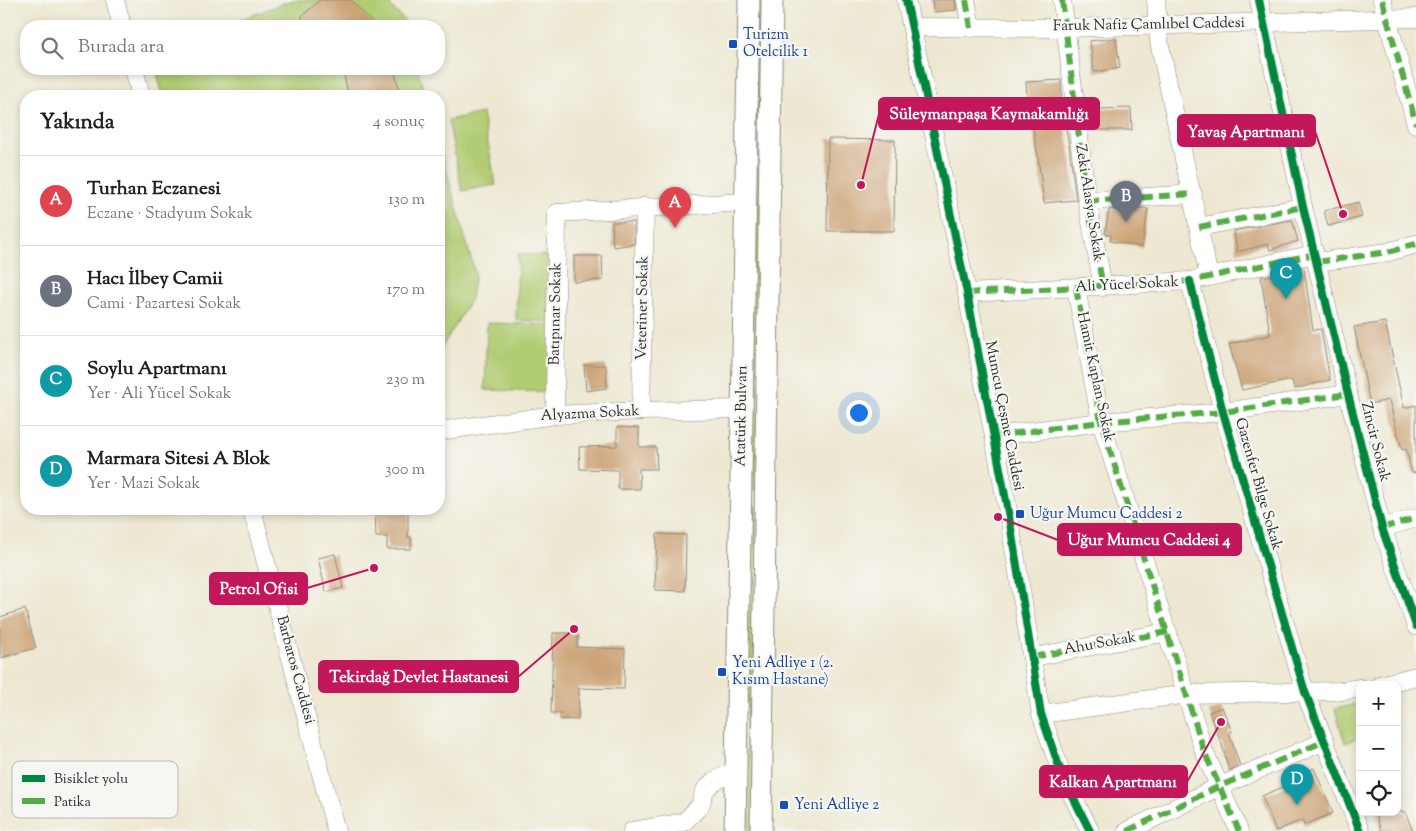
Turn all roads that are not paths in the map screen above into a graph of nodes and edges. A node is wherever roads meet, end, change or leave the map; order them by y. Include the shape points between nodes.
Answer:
1 (115, 0) edge
2 (749, 0) edge
3 (772, 0) edge
4 (906, 0) edge
5 (966, 0) edge
6 (1062, 0) edge
7 (1156, 0) edge
8 (1259, 0) edge
9 (1382, 0) edge
10 (1416, 18) edge
11 (120, 20) edge
12 (1386, 20) junction
13 (1263, 23) junction
14 (1159, 24) junction
15 (912, 27) junction
16 (971, 28) junction
17 (1066, 28) junction
18 (136, 75) edge
19 (139, 90) edge
20 (1416, 124) edge
21 (1193, 194) junction
22 (745, 202) junction
23 (1086, 202) junction
24 (646, 206) junction
25 (1303, 207) junction
26 (1199, 227) junction
27 (1416, 244) edge
28 (1316, 258) junction
29 (1209, 277) junction
30 (1190, 281) junction
31 (1104, 287) junction
32 (1076, 288) junction
33 (967, 294) junction
34 (1348, 394) junction
35 (742, 409) junction
36 (641, 411) junction
37 (1223, 412) junction
38 (554, 415) junction
39 (1101, 422) junction
40 (445, 430) edge
41 (994, 436) junction
42 (254, 515) edge
43 (1416, 518) edge
44 (1382, 528) junction
45 (1416, 626) edge
46 (1168, 632) junction
47 (1032, 657) junction
48 (1416, 676) edge
49 (1396, 681) edge
50 (1356, 688) edge
51 (1305, 692) junction
52 (1188, 694) junction
53 (1041, 714) junction
54 (1325, 741) junction
55 (737, 769) junction
56 (1218, 787) junction
57 (336, 831) edge
58 (632, 831) edge
59 (735, 831) edge
60 (761, 831) edge
61 (1090, 831) edge
62 (1127, 831) edge
63 (1239, 831) edge
64 (1360, 831) edge

1 - 11 street
2 - 22 main road, Atatürk Bulvarı
3 - 60 main road, Atatürk Bulvarı
4 - 15 street, Mumcu Çeşme Caddesi
5 - 16 street
6 - 17 street, Zeki Alasya Sokak
7 - 14 street
8 - 13 street, Zincir Sokak
9 - 12 street
10 - 12 street, Faruk Nafiz Çamlıbel Caddesi
12 - 13 street, Faruk Nafiz Çamlıbel Caddesi
12 - 20 street
13 - 14 street, Faruk Nafiz Çamlıbel Caddesi
13 - 25 street, Zincir Sokak
14 - 17 street, Faruk Nafiz Çamlıbel Caddesi
14 - 21 street via 1159,41
15 - 16 street, Faruk Nafiz Çamlıbel Caddesi
15 - 33 street, Mumcu Çeşme Caddesi
16 - 17 street, Faruk Nafiz Çamlıbel Caddesi
17 - 23 street, Zeki Alasya Sokak
18 - 19 street
21 - 23 street
21 - 26 street
22 - 24 street
22 - 35 main road, Atatürk Bulvarı
23 - 31 street, Zeki Alasya Sokak
24 - 36 street, Veteriner Sokak
24 - 38 street, Batıpınar Sokak via 557,212
25 - 26 street
25 - 28 street, Zincir Sokak
26 - 29 street
27 - 28 street, Ali Yücel Sokak via 1388,252
28 - 29 street, Ali Yücel Sokak
28 - 34 street, Zincir Sokak
29 - 30 street, Ali Yücel Sokak
30 - 31 street, Ali Yücel Sokak
30 - 37 street, Gazenfer Bilge Sokak
31 - 32 street, Ali Yücel Sokak
32 - 33 street, Ali Yücel Sokak
32 - 39 street, Hamit Kaplan Sokak
33 - 41 street, Mumcu Çeşme Caddesi
34 - 37 street
34 - 44 street, Zincir Sokak
35 - 36 street, Alyazma Sokak
35 - 55 main road, Atatürk Bulvarı
36 - 38 street, Alyazma Sokak
37 - 39 street
37 - 51 street, Gazenfer Bilge Sokak
38 - 40 street, Alyazma Sokak
39 - 41 street
39 - 46 street, Hamit Kaplan Sokak
41 - 47 street, Mumcu Çeşme Caddesi
42 - 57 street, Barbaros Caddesi
43 - 44 street
44 - 45 street, Zincir Sokak
46 - 47 street, Ahu Sokak
46 - 52 street, Hamit Kaplan Sokak
47 - 53 street, Mumcu Çeşme Caddesi
48 - 49 street
50 - 51 street
51 - 52 street
51 - 54 street, Gazenfer Bilge Sokak
52 - 53 street
52 - 56 street, Hamit Kaplan Sokak
53 - 61 street, Mumcu Çeşme Caddesi via 1062,774
54 - 56 street
54 - 64 street, Gazenfer Bilge Sokak
55 - 58 street via 713,782 705,790 700,806 684,822
55 - 59 main road, Atatürk Bulvarı
56 - 62 street
56 - 63 street, Hamit Kaplan Sokak

